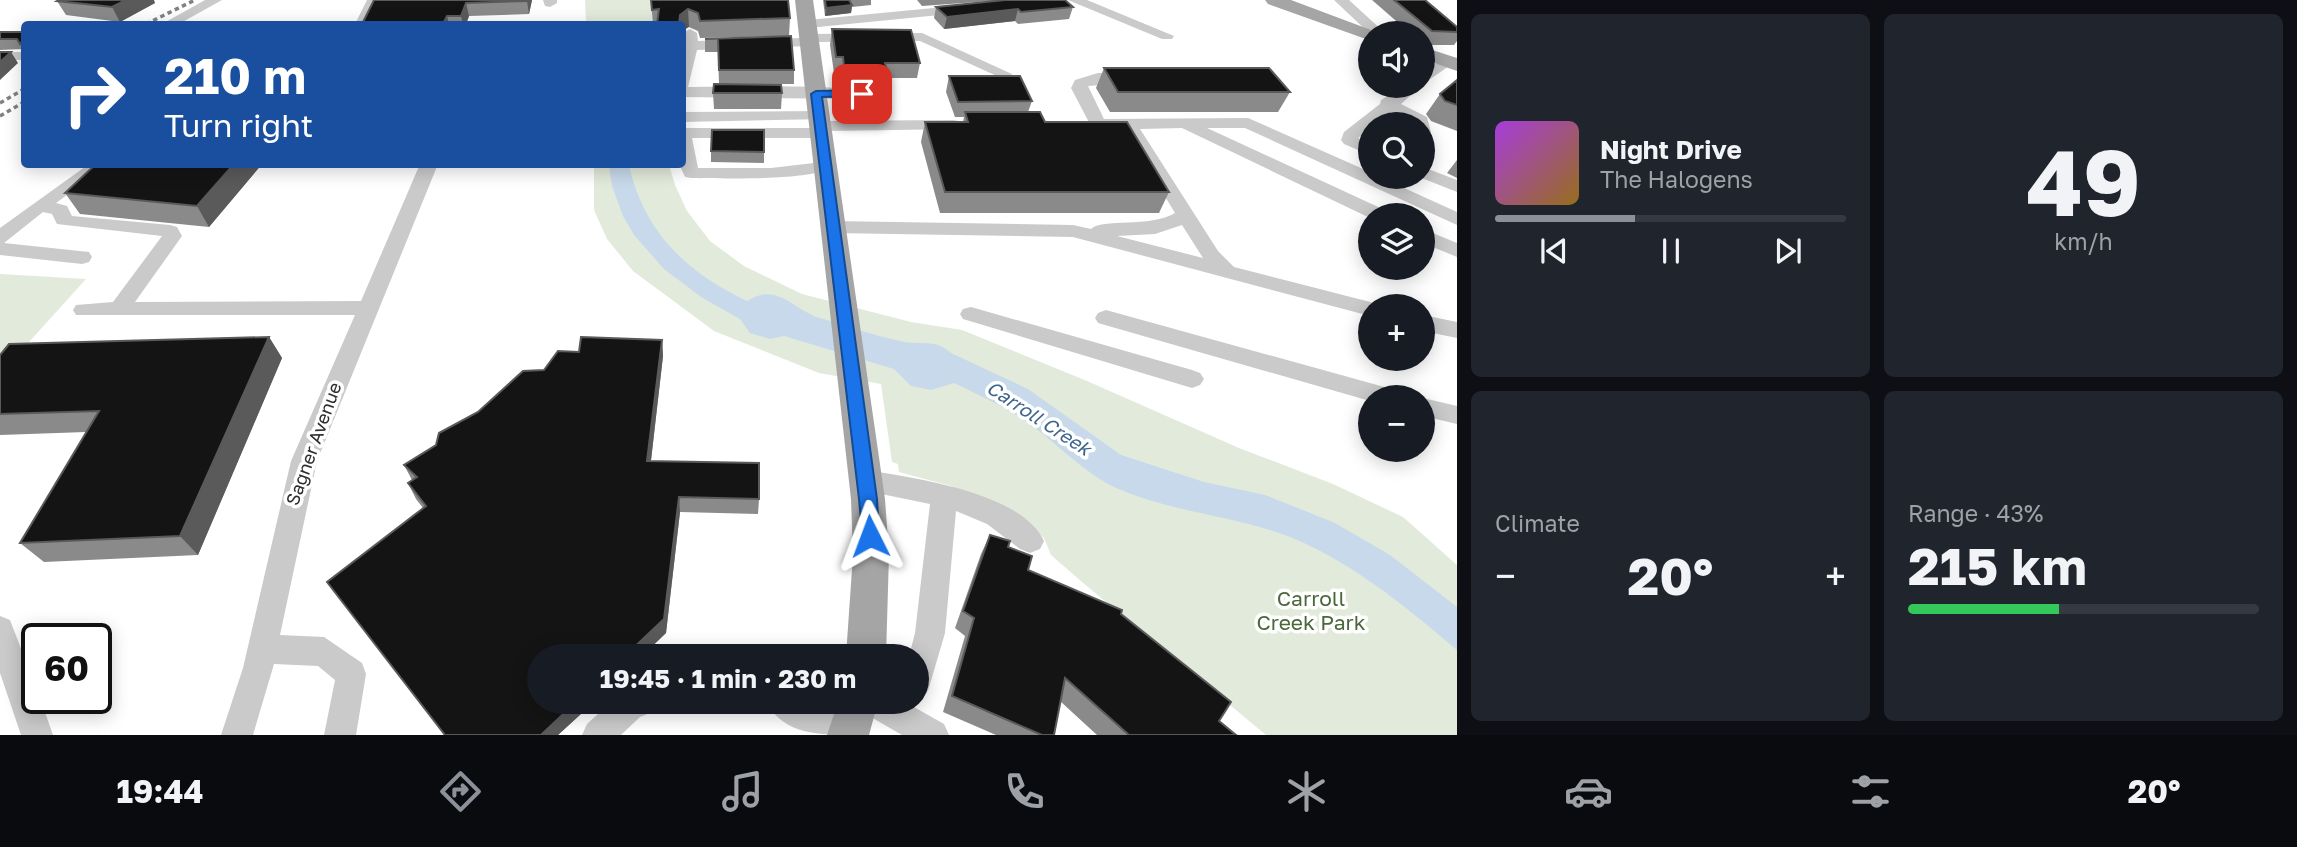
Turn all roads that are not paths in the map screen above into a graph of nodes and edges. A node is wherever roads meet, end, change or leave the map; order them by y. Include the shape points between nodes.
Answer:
1 (215, 0) edge
2 (374, 0) edge
3 (804, 0) edge
4 (1075, 0) edge
5 (1274, 0) edge
6 (1341, 0) edge
7 (986, 7) edge
8 (175, 21) edge
9 (364, 21) edge
10 (1365, 21) edge
11 (1358, 30) edge
12 (809, 33) junction
13 (1167, 36) dead end
14 (688, 38) edge
15 (21, 55) edge
16 (0, 56) edge
17 (1435, 57) edge
18 (1452, 63) edge
19 (1435, 72) edge
20 (1004, 74) edge
21 (1151, 78) edge
22 (686, 93) edge
23 (862, 94) dead end
24 (1395, 98) edge
25 (1387, 103) junction
26 (819, 112) junction
27 (1377, 112) edge
28 (1404, 112) edge
29 (686, 117) edge
30 (1072, 124) edge
31 (1098, 124) junction
32 (1129, 124) junction
33 (1184, 124) junction
34 (966, 125) edge
35 (1358, 129) edge
36 (686, 130) edge
37 (1358, 143) edge
38 (686, 157) edge
39 (825, 165) junction
40 (96, 168) edge
41 (427, 168) edge
42 (1435, 177) edge
43 (1457, 187) edge
44 (1358, 205) edge
45 (33, 211) junction
46 (1185, 215) junction
47 (1457, 219) edge
48 (833, 227) junction
49 (1073, 231) junction
50 (0, 238) edge
51 (1435, 241) edge
52 (0, 249) edge
53 (1457, 251) edge
54 (82, 257) dead end
55 (1229, 273) junction
56 (1358, 306) edge
57 (368, 308) junction
58 (119, 309) junction
59 (84, 310) dead end
60 (971, 314) dead end
61 (1106, 318) dead end
62 (1435, 325) edge
63 (1457, 330) edge
64 (1192, 379) dead end
65 (1358, 389) edge
66 (1435, 410) edge
67 (1457, 415) edge
68 (866, 481) junction
69 (944, 497) junction
70 (1030, 541) dead end
71 (0, 630) edge
72 (867, 644) edge
73 (927, 644) edge
74 (264, 649) junction
75 (620, 714) edge
76 (803, 714) edge
77 (854, 714) edge
78 (912, 714) edge
79 (37, 735) edge
80 (237, 735) edge
81 (340, 735) edge
82 (598, 735) edge
83 (837, 735) edge
84 (848, 735) edge
85 (933, 735) edge

1 - 8 street
2 - 9 street
3 - 12 main road
4 - 13 street
5 - 11 main road
6 - 10 street
7 - 12 street
12 - 14 street
12 - 20 street via 922,37
12 - 26 main road
15 - 16 street
17 - 18 main road
18 - 19 street
21 - 31 street via 1098,78 1081,83 1079,88
22 - 26 street
23 - 26 street
24 - 25 street
25 - 27 street
25 - 28 street
26 - 29 street
26 - 34 street
26 - 36 street
26 - 39 main road
30 - 31 street
31 - 32 street
32 - 33 street
32 - 46 street
33 - 44 street
33 - 47 street via 1248,123
35 - 37 street via 1348,138
38 - 39 street via 691,173 771,173
39 - 48 main road
40 - 45 street
41 - 57 street, Sagner Avenue
42 - 43 street
45 - 50 street
45 - 58 street via 60,210 64,220 74,222 170,231 172,236
46 - 49 street via 1160,228
46 - 55 street via 1211,256
48 - 49 street
48 - 68 main road
49 - 55 street
51 - 53 street
52 - 54 street
55 - 56 street
57 - 58 street
57 - 74 street, Sagner Avenue via 321,417 291,504
58 - 59 street
60 - 64 street
61 - 65 street
62 - 63 street
66 - 67 street
68 - 69 street
68 - 72 main road via 871,555
69 - 70 street via 993,515 1022,531
69 - 73 street
71 - 79 street
74 - 80 street, Sagner Avenue
74 - 81 street via 324,652 351,674
75 - 82 street
76 - 83 street
77 - 84 main road
78 - 85 street

